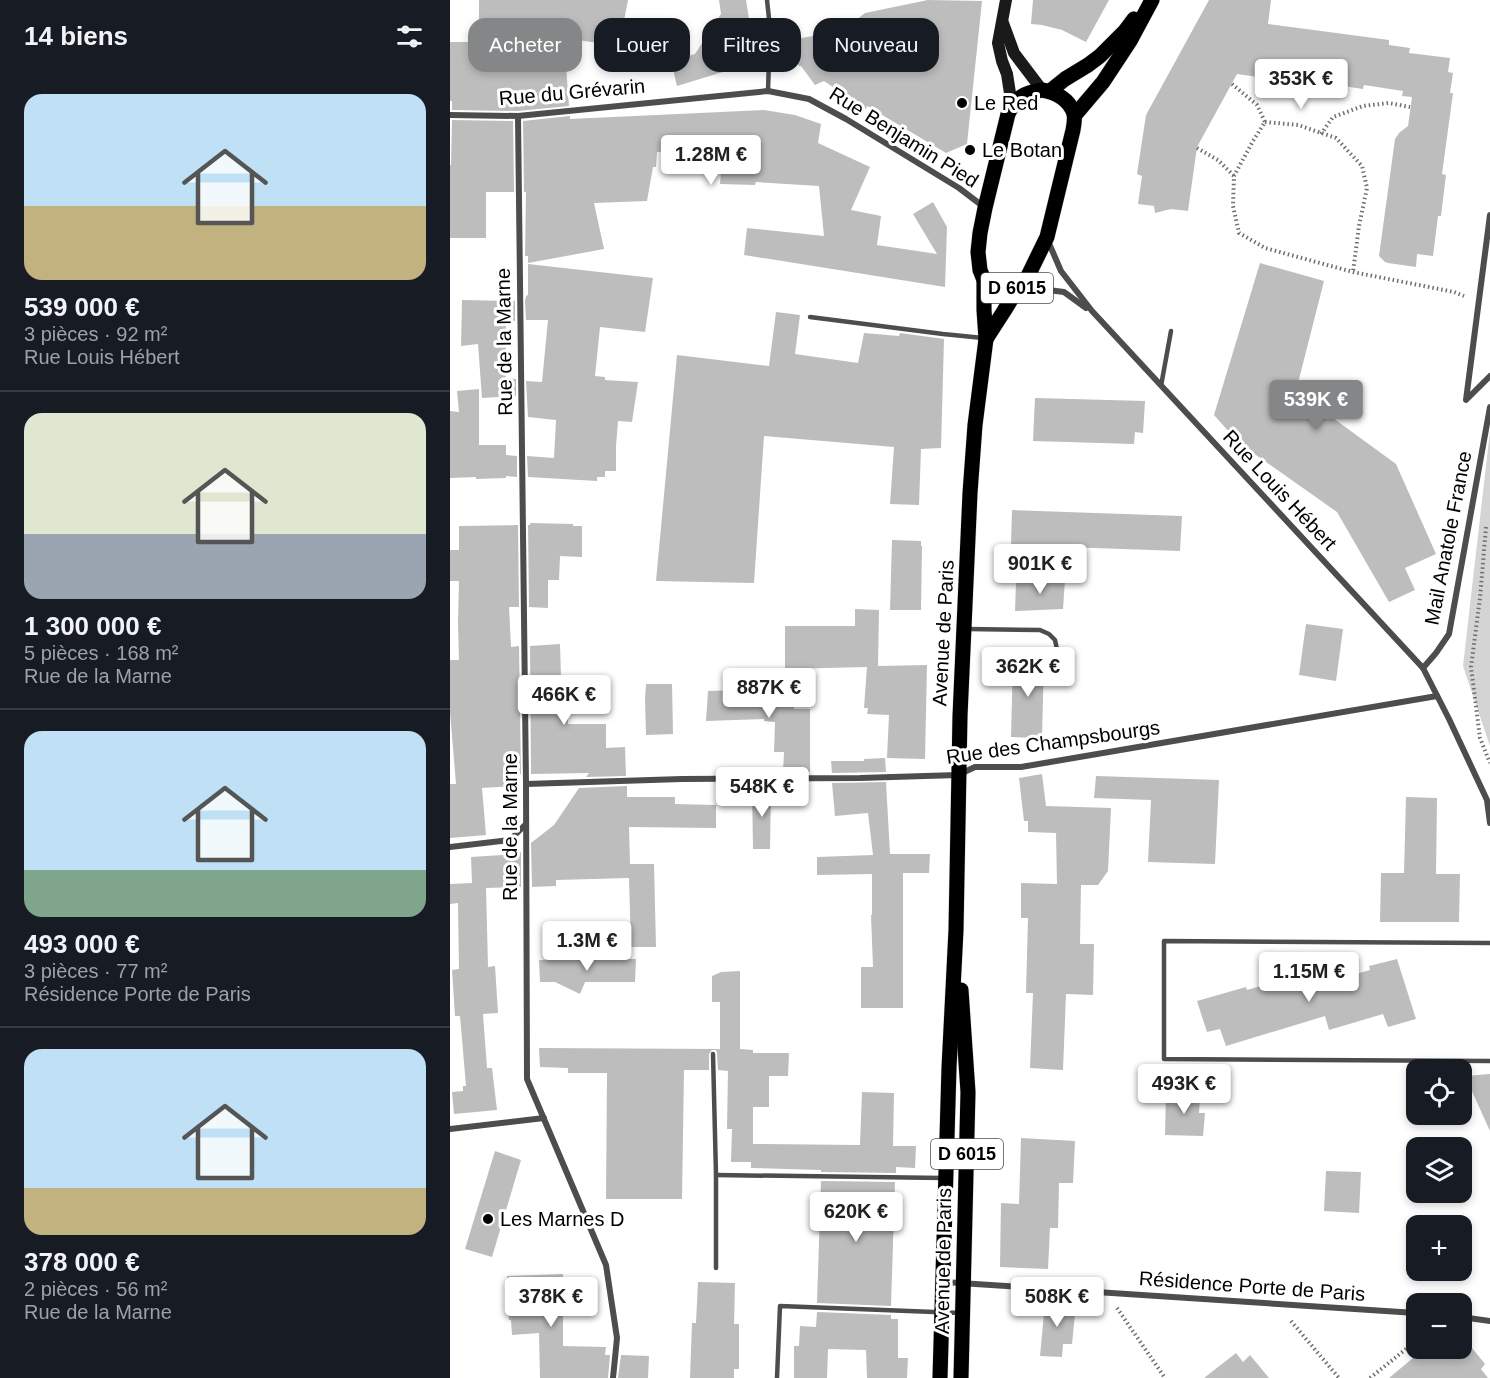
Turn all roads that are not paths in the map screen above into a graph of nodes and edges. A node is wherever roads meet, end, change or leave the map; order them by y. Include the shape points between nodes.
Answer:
1 (767, 0) edge
2 (1006, 0) edge
3 (1150, 0) edge
4 (1003, 22) junction
5 (768, 91) junction
6 (1046, 91) junction
7 (1012, 106) junction
8 (450, 115) edge
9 (518, 116) junction
10 (1075, 116) junction
11 (985, 208) junction
12 (1490, 215) edge
13 (1047, 237) junction
14 (984, 280) junction
15 (1018, 288) junction
16 (1092, 311) junction
17 (810, 317) dead end
18 (1171, 331) dead end
19 (986, 339) junction
20 (1490, 376) edge
21 (1161, 386) junction
22 (1490, 407) edge
23 (964, 629) junction
24 (1423, 668) junction
25 (1064, 682) dead end
26 (1437, 696) junction
27 (958, 775) junction
28 (526, 784) junction
29 (1490, 823) edge
30 (526, 824) junction
31 (450, 847) edge
32 (956, 930) junction
33 (1490, 943) edge
34 (713, 1054) dead end
35 (1490, 1061) edge
36 (544, 1118) junction
37 (450, 1129) edge
38 (716, 1175) junction
39 (945, 1178) junction
40 (716, 1268) dead end
41 (943, 1282) junction
42 (964, 1284) junction
43 (942, 1312) junction
44 (1406, 1312) edge
45 (963, 1313) junction
46 (1472, 1319) edge
47 (1490, 1321) edge
48 (613, 1378) edge
49 (777, 1378) edge
50 (940, 1378) edge
51 (961, 1378) edge

1 - 5 lane
2 - 4 main road
3 - 6 main road, D 6015 via 1100,56
3 - 10 main road, D 6015 via 1130,41
4 - 6 main road via 1014,53
4 - 7 main road via 998,43
5 - 9 street, Rue du Grévarin
5 - 11 street, Rue Benjamin Pied via 809,99 959,188
6 - 7 main road, D 6015 via 1020,96
6 - 10 main road via 1062,97
7 - 11 main road, D 6015
8 - 9 street, Rue du Grévarin
9 - 28 street, Rue de la Marne
10 - 13 main road, D 6015
11 - 14 main road, D 6015 via 978,252
12 - 20 street via 1466,400
13 - 15 main road, D 6015
13 - 16 street, Rue Louis Hébert via 1061,271
14 - 15 main road, D 6015 via 996,289
14 - 19 main road, Avenue de Paris / D 6015
15 - 16 street, Rue Louis Hébert via 1064,292
15 - 19 main road, Avenue de Paris / D 6015
16 - 21 street, Rue Louis Hébert
17 - 19 lane
18 - 21 lane
19 - 23 main road, Avenue de Paris / D 6015 via 975,425
21 - 24 street, Rue Louis Hébert
22 - 24 street, Mail Anatole France via 1449,634
23 - 25 lane via 1040,630 1049,634 1055,640
23 - 27 main road, Avenue de Paris / D 6015
24 - 26 street, Rue Louis Hébert
26 - 27 street, Rue des Champsbourgs via 1022,766 975,767
26 - 29 street, Rue Louis Hébert via 1487,800
27 - 28 street, Rue des Champsbourgs
27 - 32 main road, Avenue de Paris / D 6015
28 - 30 street, Rue de la Marne
30 - 31 street via 510,840
30 - 36 street, Rue de la Marne via 527,1079
32 - 39 main road, Avenue de Paris / D 6015
32 - 42 main road, Avenue de Paris / D 6015 via 968,1092
33 - 35 lane via 1164,941 1164,1059
34 - 38 lane
36 - 37 street
36 - 48 street, Rue de la Marne via 606,1265 617,1338
38 - 39 lane
38 - 40 lane
39 - 41 main road, Avenue de Paris / D 6015
41 - 42 street, Résidence Porte de Paris
41 - 43 main road, Avenue de Paris / D 6015
42 - 44 street, Résidence Porte de Paris
42 - 45 main road, Avenue de Paris / D 6015
43 - 45 lane
43 - 49 lane via 780,1306
43 - 50 main road, Avenue de Paris / D 6015
45 - 51 main road, Avenue de Paris / D 6015
46 - 47 street

